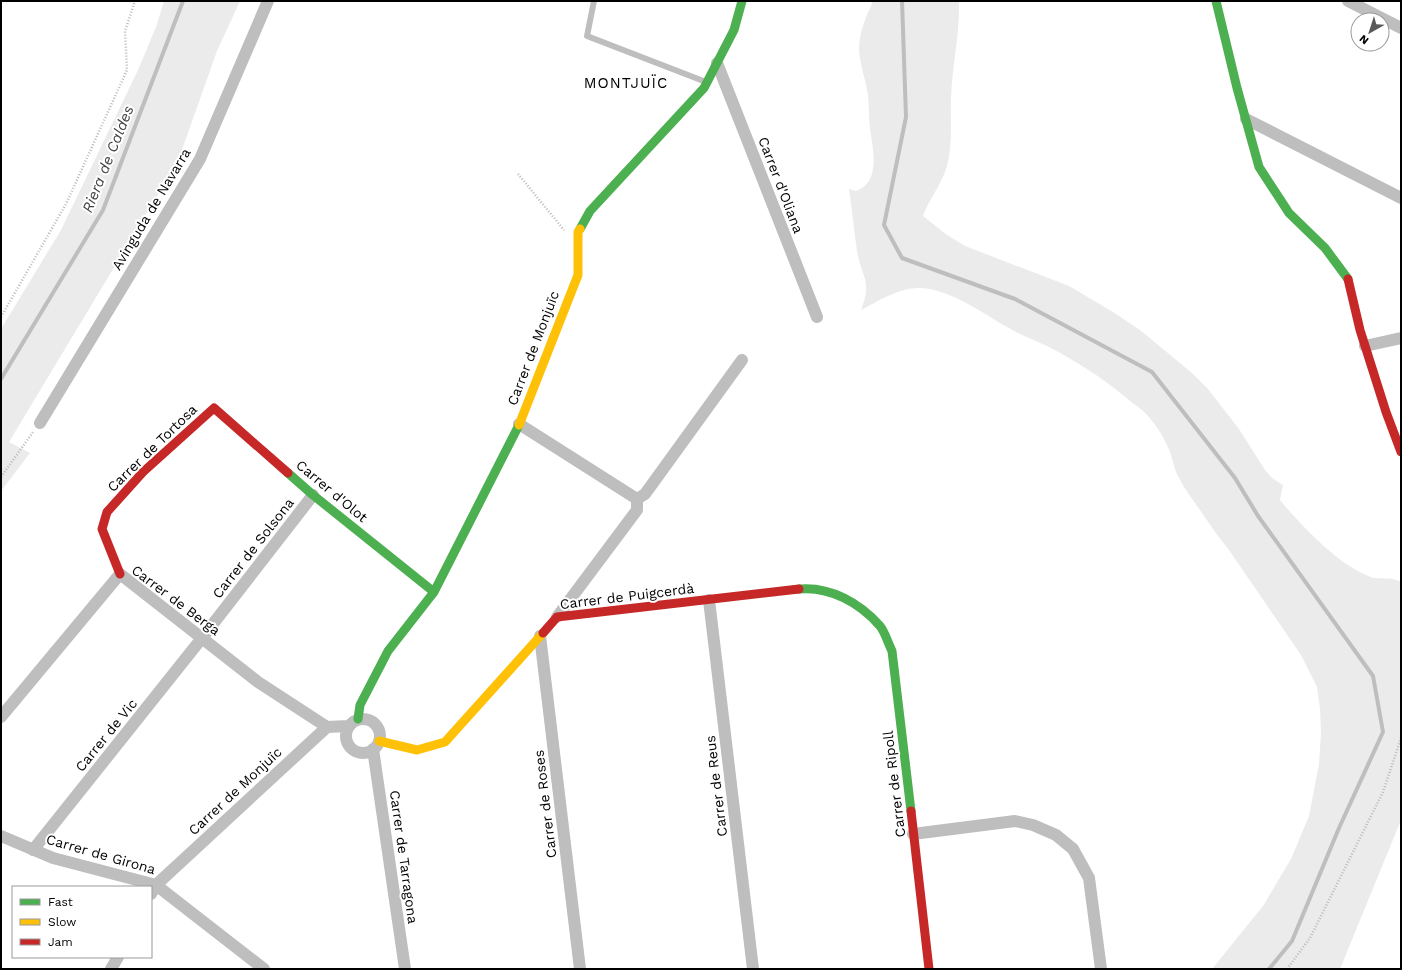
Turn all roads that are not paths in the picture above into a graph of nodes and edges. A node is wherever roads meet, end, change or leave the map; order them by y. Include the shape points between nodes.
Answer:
1 (268, 1) edge
2 (594, 1) edge
3 (742, 1) edge
4 (1216, 1) edge
5 (1348, 1) edge
6 (1401, 28) edge
7 (717, 63) junction
8 (707, 82) junction
9 (1246, 119) junction
10 (1401, 198) edge
11 (817, 317) dead end
12 (1401, 338) edge
13 (1365, 346) junction
14 (742, 360) dead end
15 (214, 408) joint
16 (40, 423) road end
17 (519, 424) junction
18 (1401, 452) edge
19 (313, 495) junction
20 (637, 499) junction
21 (120, 574) junction
22 (434, 592) junction
23 (709, 600) junction
24 (860, 607) joint
25 (557, 617) junction
26 (540, 636) junction
27 (202, 638) junction
28 (1, 717) edge
29 (353, 722) junction
30 (327, 727) junction
31 (376, 745) junction
32 (913, 834) junction
33 (1, 836) edge
34 (33, 850) junction
35 (143, 886) edge
36 (153, 889) edge
37 (117, 958) edge
38 (111, 969) edge
39 (264, 969) edge
40 (405, 969) edge
41 (580, 969) edge
42 (753, 969) edge
43 (929, 969) edge
44 (1101, 969) edge

1 - 16 street, Avinguda de Navarra via 200,159
2 - 8 lane via 587,36
3 - 7 street, Carrer de Monjuïc via 734,30
4 - 9 street
5 - 6 street
7 - 8 street, Carrer de Monjuïc
7 - 11 street, Carrer d'Oliana
8 - 17 street, Carrer de Monjuïc via 590,211 578,232 578,274
9 - 10 street
9 - 13 street via 1259,167 1289,213 1324,248 1349,281
12 - 13 street
13 - 18 street
14 - 20 street via 645,494
15 - 19 street, Carrer d'Olot
15 - 21 street, Carrer de Tortosa via 143,472 107,512 102,529
17 - 20 street
17 - 22 street, Carrer de Monjuïc
19 - 22 street, Carrer d'Olot
19 - 27 street, Carrer de Solsona
20 - 25 street via 637,510
21 - 27 street, Carrer de Berga
21 - 28 street, Carrer de Berga
22 - 29 street, Carrer de Monjuïc via 388,652
23 - 24 street, Carrer de Puigcerdà via 811,588 841,596
23 - 25 street, Carrer de Puigcerdà
23 - 42 street, Carrer de Reus
24 - 32 street, Carrer de Ripoll via 881,627 892,651
25 - 26 street, Carrer de Puigcerdà
26 - 31 street, Carrer de Puigcerdà via 445,742 417,750
26 - 41 street, Carrer de Roses
27 - 30 street, Carrer de Berga via 258,682
27 - 34 street, Carrer de Vic
29 - 30 street
29 - 31 street via 370,720 374,723 380,736
29 - 31 street via 346,731 346,740 353,750 364,752
30 - 36 street, Carrer de Monjuïc
31 - 40 street, Carrer de Tarragona
32 - 43 street, Carrer de Ripoll
32 - 44 street via 1015,821 1033,825 1056,835 1073,849 1089,878
33 - 34 street, Carrer de Girona
34 - 35 street, Carrer de Girona
36 - 39 street, Carrer de Girona
37 - 38 street

